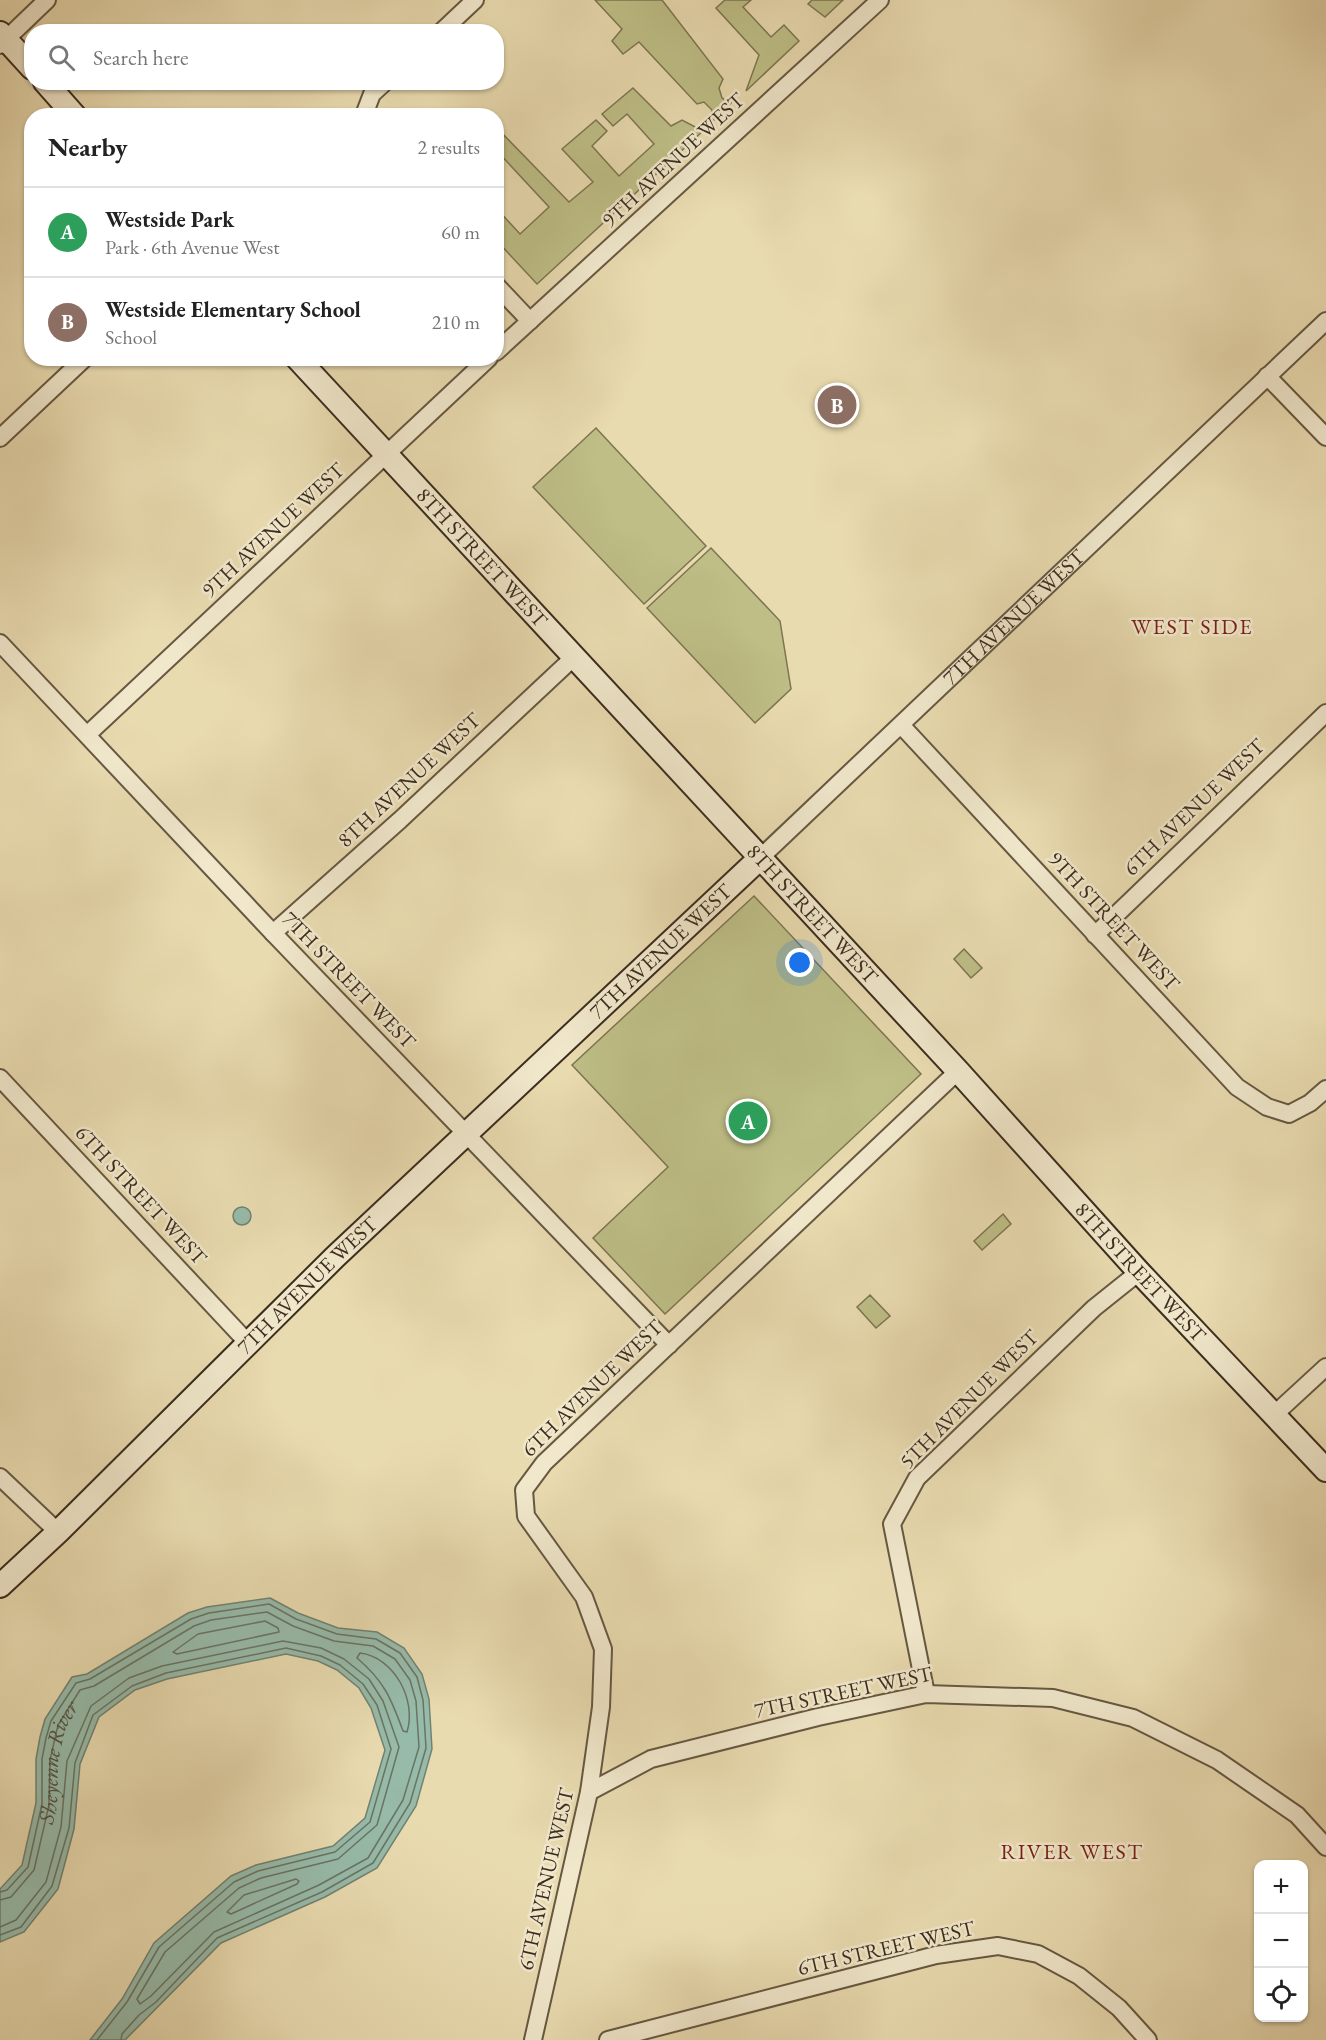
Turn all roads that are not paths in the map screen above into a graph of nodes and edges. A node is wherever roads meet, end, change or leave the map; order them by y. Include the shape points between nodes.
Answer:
1 (47, 0) edge
2 (475, 0) edge
3 (880, 0) edge
4 (450, 24) edge
5 (2, 39) edge
6 (24, 60) edge
7 (52, 90) edge
8 (377, 90) edge
9 (68, 108) edge
10 (367, 108) edge
11 (504, 293) edge
12 (530, 321) junction
13 (1326, 321) edge
14 (504, 345) edge
15 (76, 366) edge
16 (304, 366) edge
17 (481, 366) edge
18 (1267, 376) junction
19 (1326, 437) edge
20 (0, 438) edge
21 (386, 456) junction
22 (0, 643) edge
23 (573, 658) junction
24 (1326, 713) edge
25 (902, 725) junction
26 (88, 734) junction
27 (759, 860) junction
28 (273, 933) junction
29 (1095, 935) junction
30 (958, 1071) junction
31 (0, 1078) edge
32 (1326, 1089) edge
33 (465, 1134) junction
34 (1139, 1272) junction
35 (248, 1343) junction
36 (669, 1345) junction
37 (1326, 1366) edge
38 (1275, 1413) junction
39 (1326, 1470) edge
40 (0, 1477) edge
41 (58, 1532) junction
42 (0, 1586) edge
43 (926, 1694) junction
44 (589, 1792) junction
45 (1326, 1847) edge
46 (533, 2040) edge
47 (608, 2040) edge
48 (1148, 2040) edge

1 - 5 street
2 - 4 street
3 - 12 street, 9TH AVENUE WEST
5 - 6 street
7 - 9 street
8 - 10 street
11 - 12 street
12 - 14 street, 9TH AVENUE WEST
13 - 18 street, 7TH AVENUE WEST
15 - 20 street
16 - 21 street, 8TH STREET WEST
17 - 21 street, 9TH AVENUE WEST
18 - 19 street
18 - 25 street, 7TH AVENUE WEST
21 - 23 street, 8TH STREET WEST
21 - 26 street, 9TH AVENUE WEST
22 - 26 street, 7TH STREET WEST
23 - 27 street, 8TH STREET WEST
23 - 28 street, 8TH AVENUE WEST
24 - 29 street, 6TH AVENUE WEST
25 - 27 street, 7TH AVENUE WEST
25 - 29 street, 9TH STREET WEST
26 - 28 street, 7TH STREET WEST
27 - 30 street, 8TH STREET WEST
27 - 33 street, 7TH AVENUE WEST
28 - 33 street, 7TH STREET WEST
29 - 32 street, 9TH STREET WEST via 1237,1087 1267,1107 1288,1114
30 - 34 street, 8TH STREET WEST
30 - 36 street, 6TH AVENUE WEST
31 - 35 street, 6TH STREET WEST
33 - 35 street, 7TH AVENUE WEST
33 - 36 street, 7TH STREET WEST
34 - 38 street, 8TH STREET WEST
34 - 43 street, 5TH AVENUE WEST via 1094,1308 917,1478 892,1524
35 - 41 street, 7TH AVENUE WEST
36 - 44 street, 6TH AVENUE WEST via 544,1463 524,1490 526,1516 584,1597 603,1649 601,1707
37 - 38 street
38 - 39 street, 8TH STREET WEST
40 - 41 street
41 - 42 street, 7TH AVENUE WEST
43 - 44 street, 7TH STREET WEST via 651,1759
43 - 45 street, 7TH STREET WEST via 1053,1698 1132,1718 1217,1760 1297,1815
44 - 46 street, 6TH AVENUE WEST
47 - 48 street, 6TH STREET WEST via 936,1955 998,1946 1038,1954 1079,1976 1119,2008

